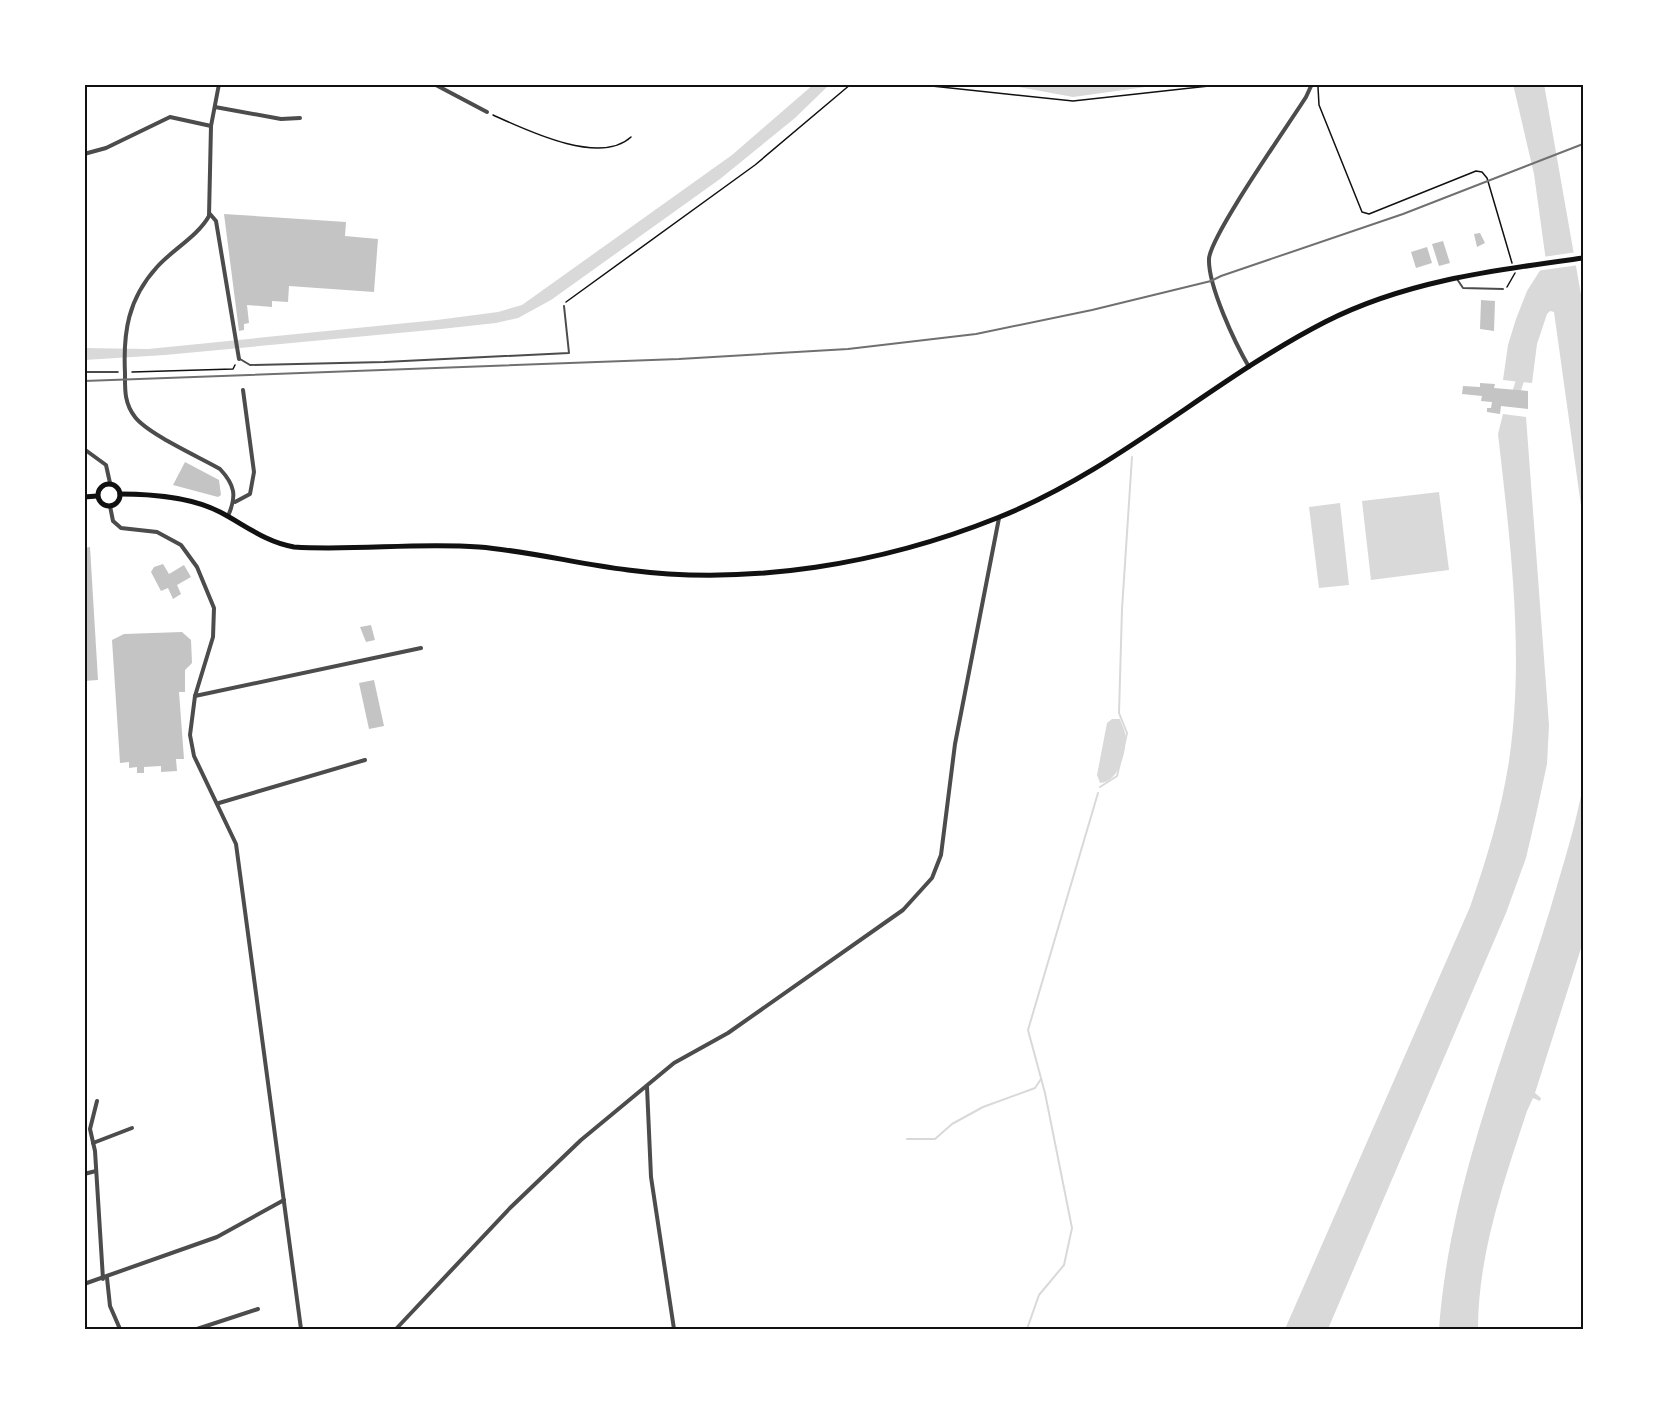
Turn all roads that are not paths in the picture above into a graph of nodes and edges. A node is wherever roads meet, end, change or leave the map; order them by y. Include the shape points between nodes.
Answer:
1 (219, 84) edge
2 (434, 84) edge
3 (1314, 84) edge
4 (214, 107) junction
5 (487, 112) road end
6 (300, 118) dead end
7 (211, 126) junction
8 (84, 154) edge
9 (210, 213) junction
10 (1583, 258) edge
11 (1456, 278) junction
12 (1503, 289) dead end
13 (564, 306) road end
14 (239, 359) joint
15 (1249, 368) junction
16 (243, 390) dead end
17 (84, 449) edge
18 (110, 483) junction
19 (120, 494) junction
20 (98, 496) junction
21 (84, 497) edge
22 (234, 503) junction
23 (110, 506) junction
24 (228, 516) junction
25 (999, 518) junction
26 (421, 648) dead end
27 (195, 696) junction
28 (365, 760) dead end
29 (219, 803) junction
30 (647, 1086) junction
31 (97, 1101) dead end
32 (132, 1128) dead end
33 (93, 1143) junction
34 (96, 1171) junction
35 (84, 1174) edge
36 (284, 1200) junction
37 (105, 1279) junction
38 (84, 1284) edge
39 (258, 1309) dead end
40 (120, 1329) edge
41 (199, 1329) edge
42 (301, 1329) edge
43 (396, 1329) edge
44 (674, 1329) edge

1 - 4 street
2 - 5 street
3 - 15 street via 1228,218 1209,260 1232,335
4 - 6 street via 282,119
4 - 7 street
7 - 8 street via 170,117 106,148
7 - 9 street
9 - 14 street via 216,221
9 - 22 street via 207,221 156,268 138,291 128,313 123,341 126,402 135,418 148,428 220,469 233,487
10 - 11 main road
11 - 12 lane via 1463,288
11 - 15 main road via 1386,296 1343,314
13 - 14 lane via 568,353 250,365
15 - 25 main road via 1130,447
16 - 22 street via 254,472 250,494
17 - 18 street via 106,465
18 - 19 main road
18 - 20 main road via 101,487
19 - 23 main road via 116,504
19 - 24 main road via 180,500
20 - 21 main road
20 - 23 main road via 100,502
22 - 24 street
23 - 27 street via 113,521 121,528 164,534 181,545 208,589 215,626
24 - 25 main road via 268,540 294,547 480,547 629,570 712,574 779,571 850,561 937,540
25 - 30 street via 955,744 941,855 932,878 903,910 728,1033 674,1062
26 - 27 street
27 - 29 street via 189,725 191,746
28 - 29 street
29 - 36 street via 236,844
30 - 43 street via 543,1174
30 - 44 street via 651,1177
31 - 33 street via 90,1128
32 - 33 street
33 - 34 street
34 - 35 street
34 - 37 street
36 - 37 street via 217,1237
36 - 42 street
37 - 38 street
37 - 40 street
39 - 41 street

